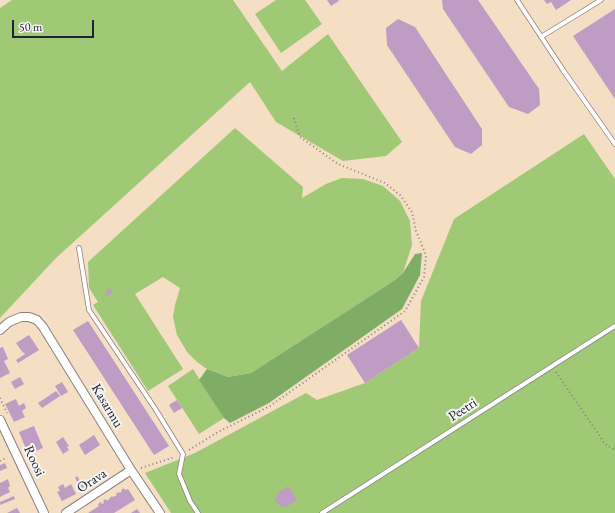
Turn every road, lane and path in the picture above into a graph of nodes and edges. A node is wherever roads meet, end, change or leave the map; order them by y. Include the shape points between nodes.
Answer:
1 (517, 0) edge
2 (601, 0) edge
3 (541, 37) junction
4 (293, 116) dead end
5 (615, 144) edge
6 (79, 248) dead end
7 (615, 326) edge
8 (0, 330) edge
9 (552, 366) junction
10 (0, 420) edge
11 (615, 450) edge
12 (183, 454) junction
13 (132, 470) junction
14 (44, 513) edge
15 (66, 513) edge
16 (160, 513) edge
17 (198, 513) edge
18 (322, 513) edge

1 - 3 lane
2 - 3 lane
3 - 5 lane
4 - 12 path via 300,137 338,164 385,183 400,195 412,212 416,231 426,254 424,277 405,311 270,406 218,432
6 - 12 lane via 89,310
7 - 9 lane, Peetri
8 - 13 street, Kasarmu via 9,322 21,317 37,320 44,327
9 - 11 path via 605,444
9 - 18 lane, Peetri
10 - 14 street, Roosi
12 - 13 path
12 - 17 lane via 179,474
13 - 15 street, Orava
13 - 16 street, Kasarmu

